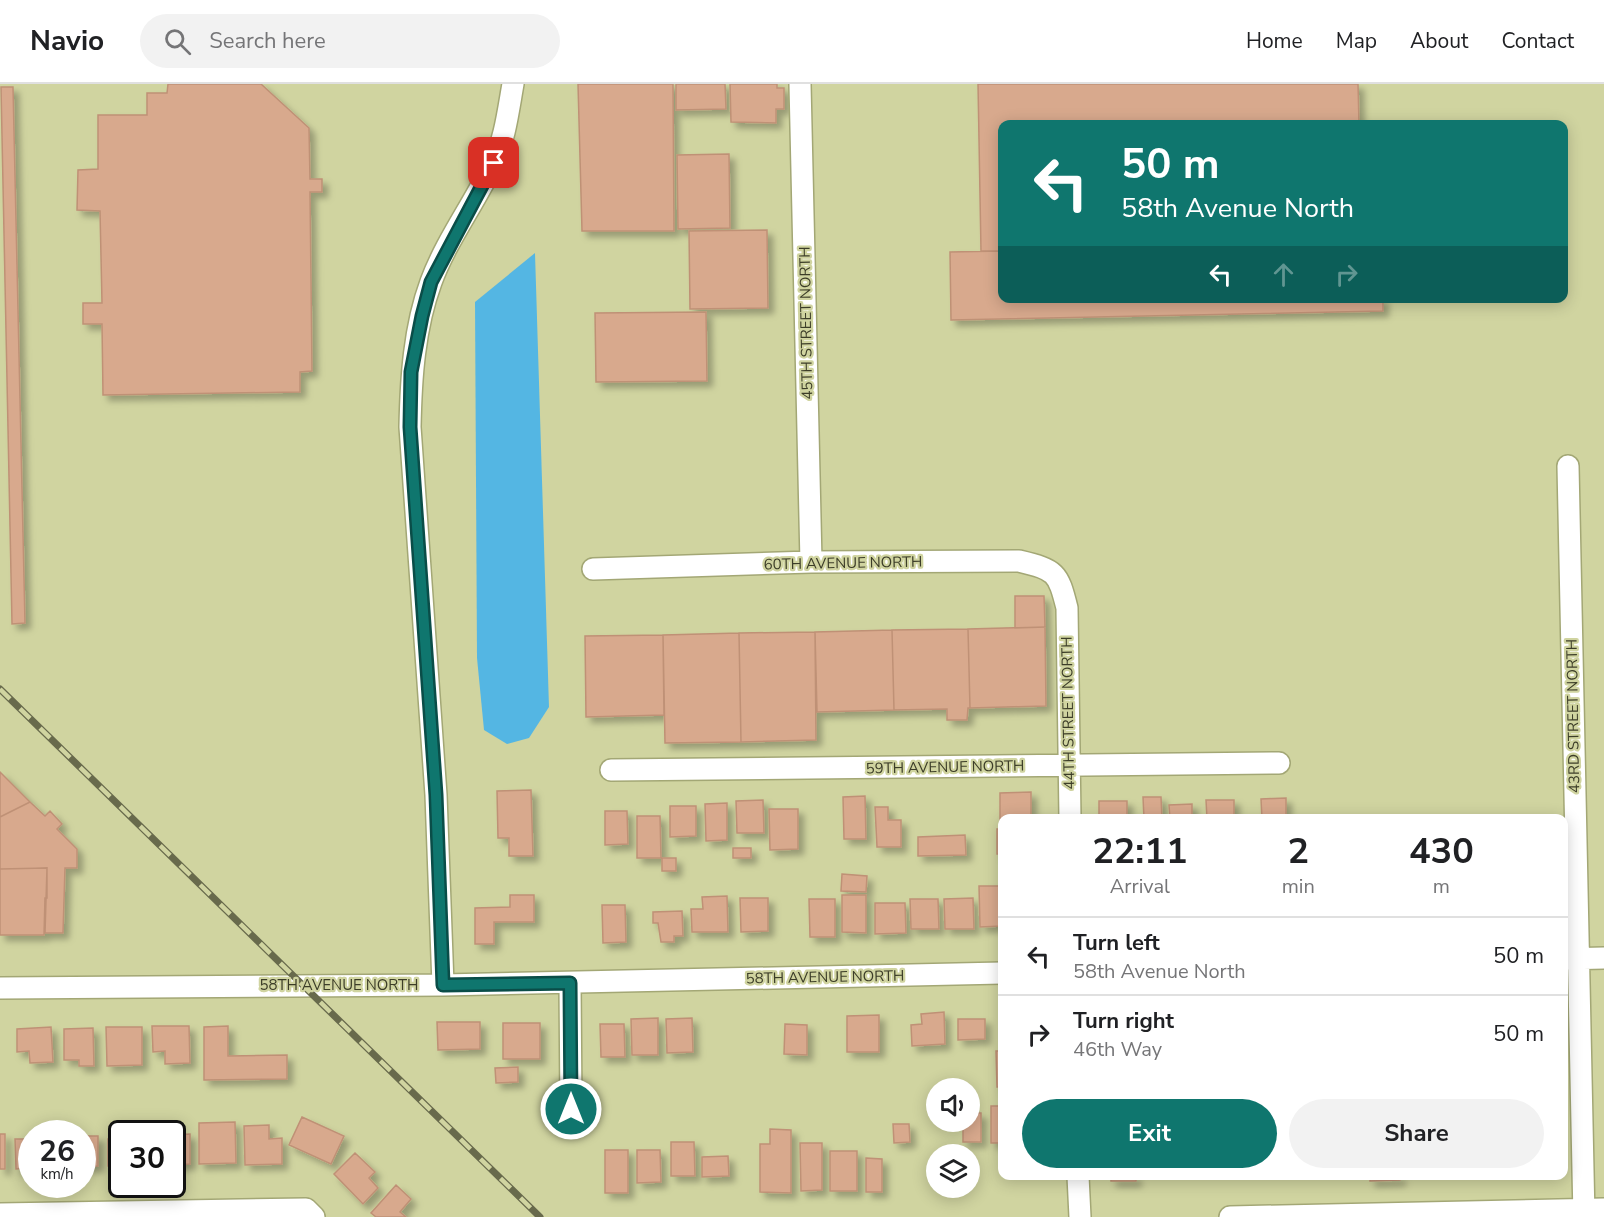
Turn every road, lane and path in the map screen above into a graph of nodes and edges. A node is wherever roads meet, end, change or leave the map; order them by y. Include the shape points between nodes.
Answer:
1 (513, 84) edge
2 (800, 84) edge
3 (1568, 466) dead end
4 (811, 562) junction
5 (593, 569) dead end
6 (1067, 608) joint
7 (1279, 764) dead end
8 (1069, 765) junction
9 (611, 770) dead end
10 (1070, 814) edge
11 (1604, 958) edge
12 (1571, 959) edge
13 (998, 973) edge
14 (570, 983) junction
15 (443, 985) junction
16 (0, 988) edge
17 (571, 1109) dead end
18 (1078, 1180) edge
19 (1591, 1212) edge
20 (310, 1213) edge
21 (0, 1214) edge
22 (1080, 1217) edge
23 (1230, 1217) edge

1 - 15 street via 504,135 494,163 431,282 411,372 410,427 436,795
2 - 4 street, 45TH STREET NORTH
3 - 12 street, 43RD STREET NORTH
4 - 5 street, 60TH AVENUE NORTH
4 - 6 street, 60TH AVENUE NORTH via 1019,561 1044,567 1060,580
6 - 8 street, 44TH STREET NORTH
7 - 8 street, 59TH AVENUE NORTH
8 - 9 street, 59TH AVENUE NORTH
8 - 10 street, 44TH STREET NORTH
11 - 12 street
12 - 19 street, 43RD STREET NORTH
13 - 14 street, 58TH AVENUE NORTH
14 - 15 street, 58TH AVENUE NORTH
14 - 17 street
15 - 16 street, 58TH AVENUE NORTH
18 - 22 street
19 - 23 street
20 - 21 street

